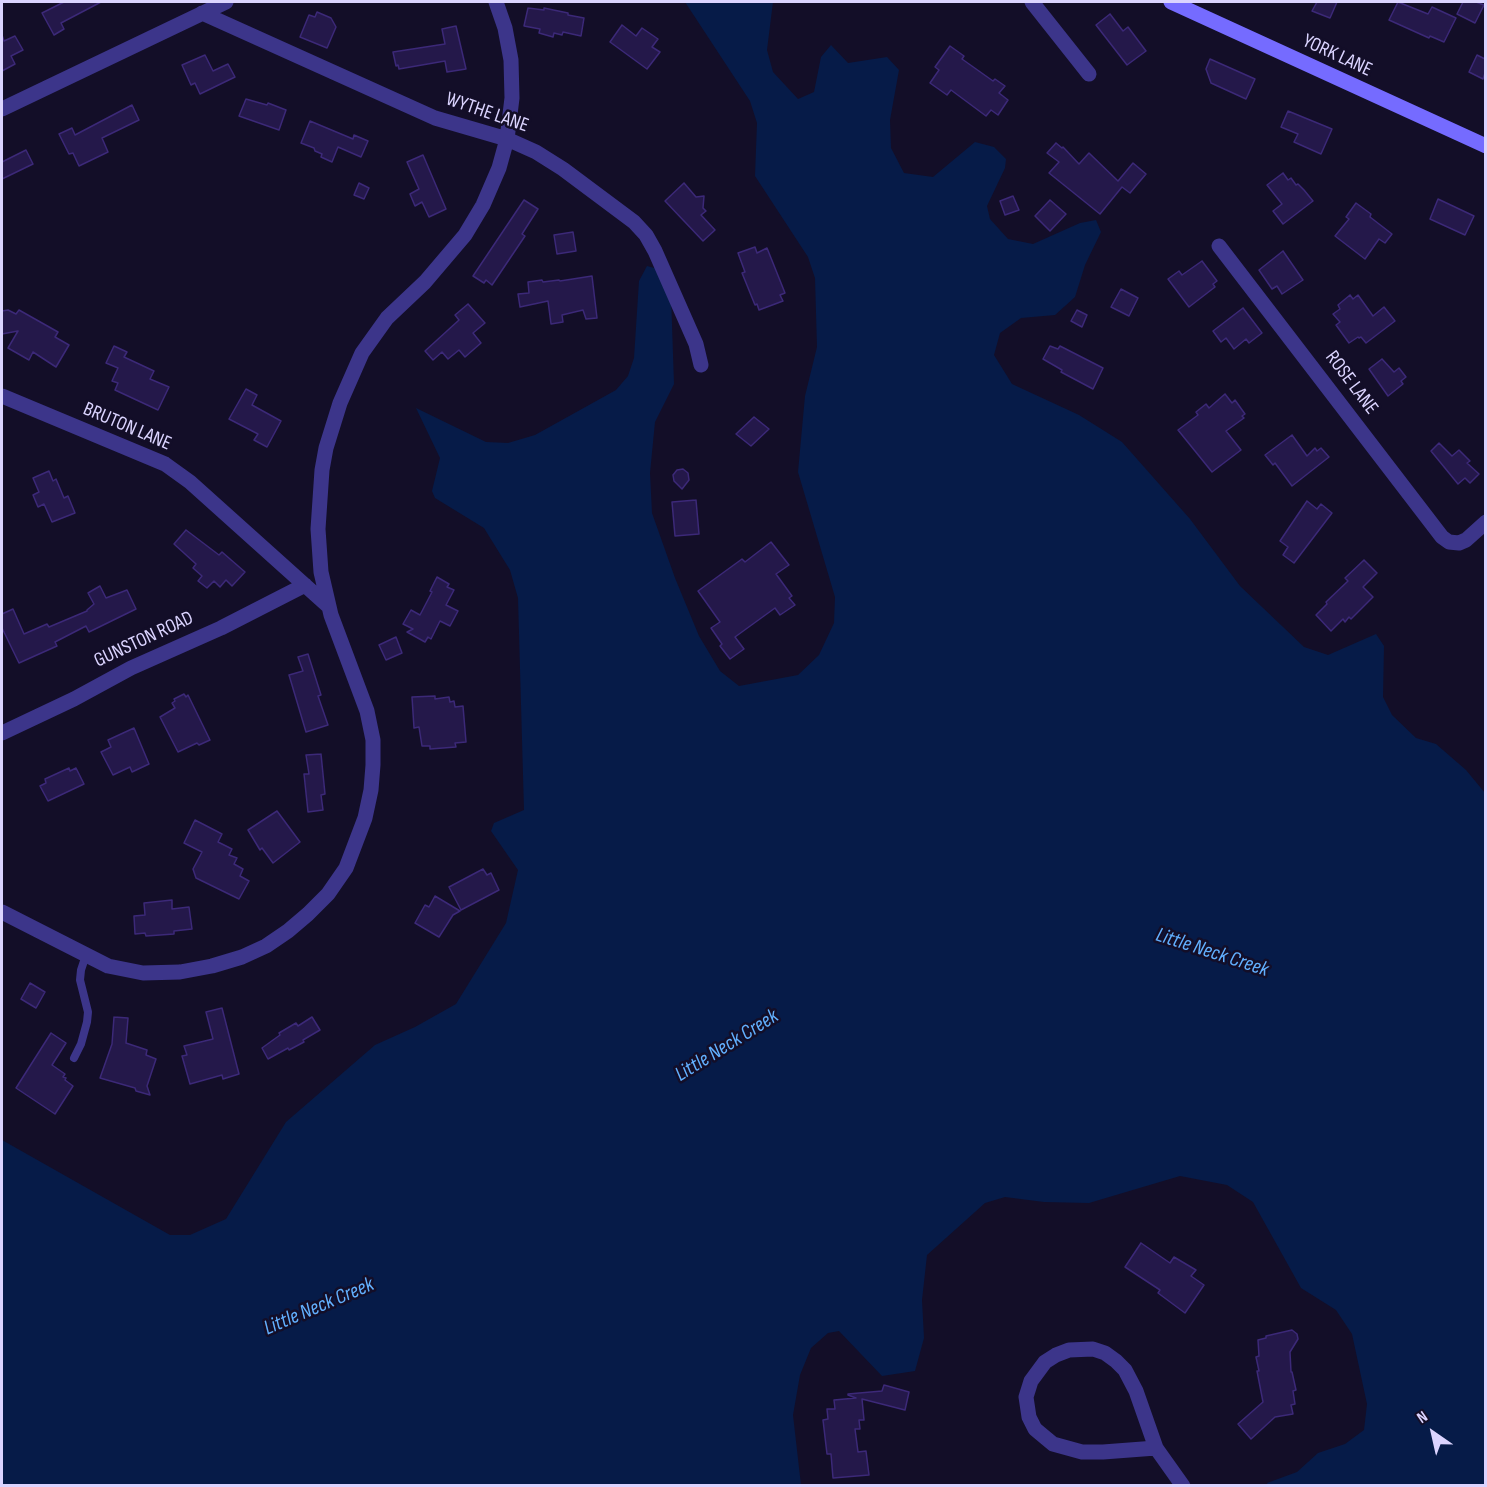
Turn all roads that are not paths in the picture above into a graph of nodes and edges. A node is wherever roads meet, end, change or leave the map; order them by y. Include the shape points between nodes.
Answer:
1 (226, 2) edge
2 (496, 2) edge
3 (1032, 2) edge
4 (1171, 2) edge
5 (202, 13) junction
6 (1089, 74) dead end
7 (2, 109) edge
8 (507, 139) junction
9 (1485, 146) edge
10 (1219, 246) dead end
11 (701, 365) dead end
12 (2, 396) edge
13 (1485, 522) edge
14 (305, 585) junction
15 (327, 605) junction
16 (2, 733) edge
17 (2, 912) edge
18 (86, 956) junction
19 (74, 1059) dead end
20 (1156, 1448) junction
21 (1183, 1485) edge

1 - 5 street
2 - 8 street via 511,60
3 - 6 street
4 - 9 street, YORK LANE
5 - 7 street
5 - 8 street, WYTHE LANE via 435,117
8 - 11 street, WYTHE LANE via 563,169 646,235 696,344
8 - 15 street via 500,168 465,235 377,331 348,383 322,470 318,541
10 - 13 street, ROSE LANE via 1442,537 1459,543
12 - 14 street, BRUTON LANE via 165,465 190,482
14 - 15 street, BRUTON LANE
14 - 16 street, GUNSTON ROAD
15 - 18 street via 364,701 373,740 374,765 365,818 339,879 288,931 242,957 180,972 143,973 108,966
17 - 18 street
18 - 19 lane via 80,980 87,1022
20 - 20 street via 1125,1370 1105,1353 1082,1348 1056,1355 1038,1370 1027,1392 1026,1405 1035,1429 1053,1444 1082,1452
20 - 21 street

